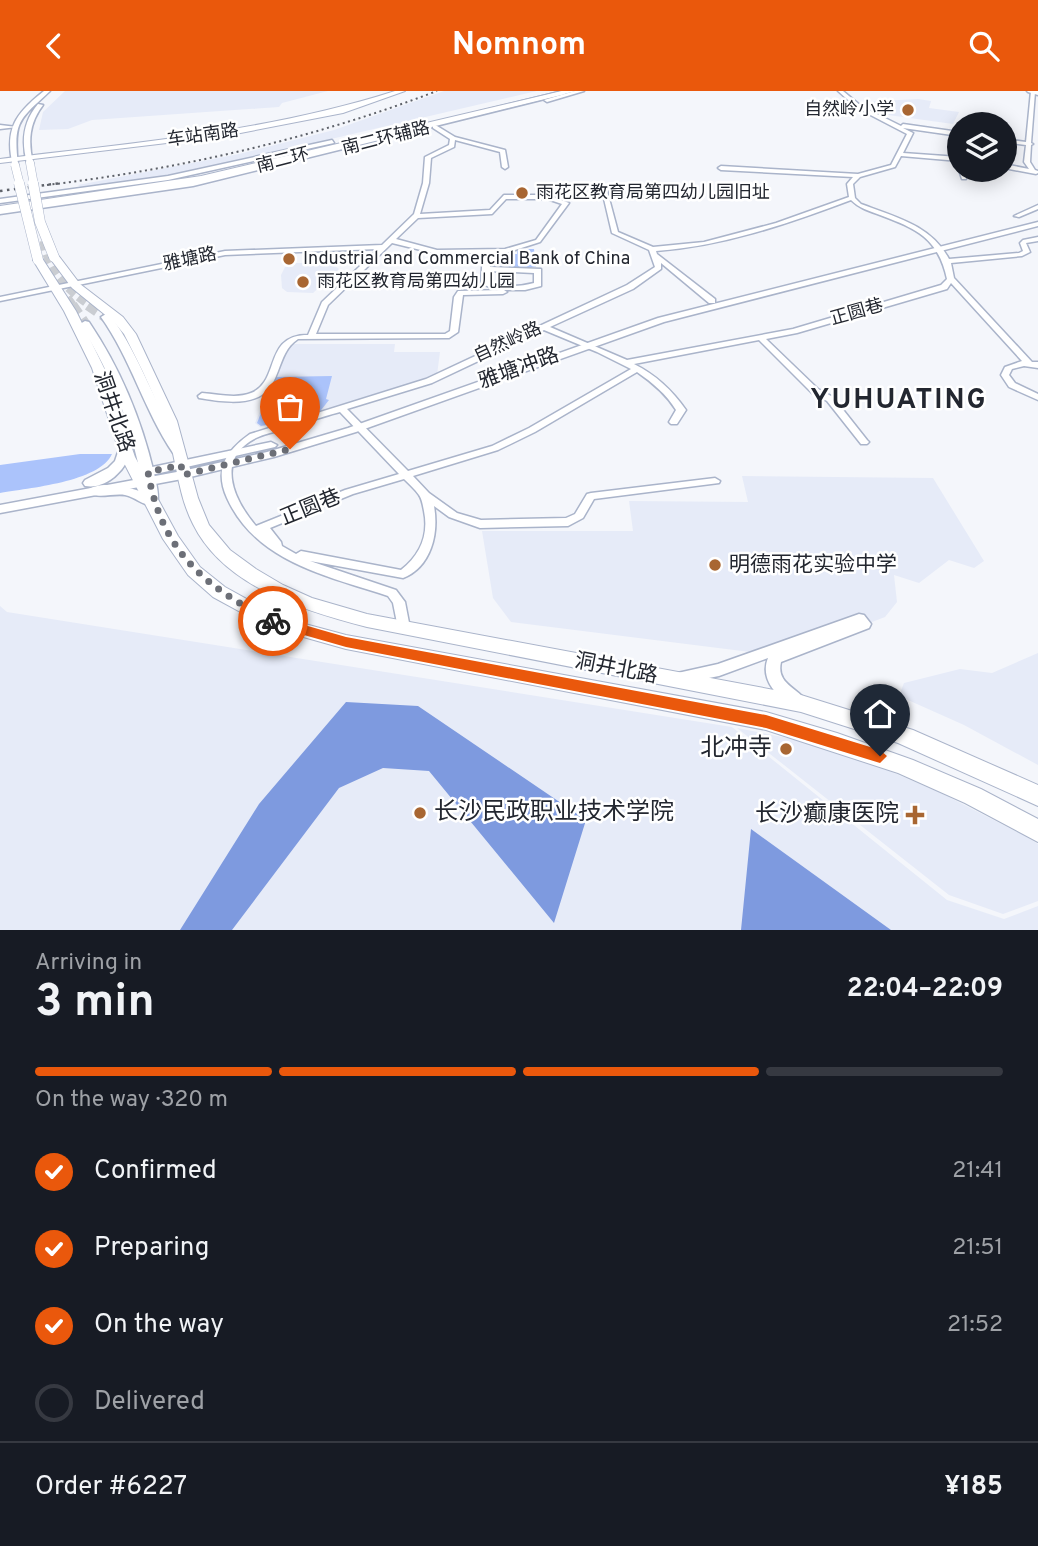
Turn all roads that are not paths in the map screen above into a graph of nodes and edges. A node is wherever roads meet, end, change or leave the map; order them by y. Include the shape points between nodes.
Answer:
1 (47, 91) edge
2 (54, 91) edge
3 (394, 91) edge
4 (402, 91) edge
5 (581, 91) edge
6 (840, 91) edge
7 (561, 92) edge
8 (1034, 92) edge
9 (547, 100) junction
10 (900, 126) junction
11 (0, 127) edge
12 (13, 127) junction
13 (435, 127) junction
14 (947, 132) edge
15 (224, 133) junction
16 (453, 138) junction
17 (1017, 142) edge
18 (1030, 144) junction
19 (900, 154) junction
20 (28, 158) junction
21 (947, 158) edge
22 (0, 159) edge
23 (14, 160) junction
24 (505, 167) dead end
25 (721, 168) dead end
26 (1017, 168) edge
27 (1035, 171) edge
28 (858, 176) junction
29 (603, 187) dead end
30 (852, 198) junction
31 (62, 204) junction
32 (1, 207) edge
33 (1038, 207) edge
34 (416, 216) junction
35 (1017, 216) dead end
36 (1038, 219) edge
37 (1038, 225) edge
38 (1038, 239) edge
39 (390, 240) junction
40 (941, 246) junction
41 (383, 247) junction
42 (43, 250) junction
43 (486, 253) junction
44 (654, 253) junction
45 (949, 261) junction
46 (486, 269) junction
47 (951, 279) junction
48 (74, 283) junction
49 (55, 287) junction
50 (503, 292) dead end
51 (0, 299) edge
52 (712, 301) junction
53 (106, 317) tunnel mouth
54 (85, 324) tunnel mouth
55 (543, 327) junction
56 (311, 336) junction
57 (761, 338) junction
58 (580, 343) junction
59 (624, 363) junction
60 (1034, 364) edge
61 (636, 369) junction
62 (202, 396) dead end
63 (1038, 397) edge
64 (344, 410) junction
65 (674, 422) dead end
66 (357, 424) junction
67 (864, 442) dead end
68 (125, 449) junction
69 (233, 454) junction
70 (180, 463) junction
71 (228, 464) junction
72 (406, 475) junction
73 (144, 477) junction
74 (715, 481) dead end
75 (91, 487) junction
76 (425, 495) junction
77 (0, 501) edge
78 (152, 502) junction
79 (0, 509) edge
80 (258, 529) junction
81 (404, 628) junction
82 (659, 678) junction
83 (802, 705) junction
84 (1038, 796) edge
85 (1038, 831) edge

1 - 12 street
2 - 20 street, 洞井北路 via 31,115
3 - 15 main road, 车站南路
4 - 15 main road, 车站南路 via 340,111
5 - 9 street
6 - 10 street via 859,107
7 - 9 main road, 南二环辅路
7 - 32 highway, 南二环 via 201,179
8 - 18 street
9 - 13 main road, 南二环辅路
10 - 14 street
10 - 19 street via 910,133
11 - 12 street
12 - 23 street, 洞井北路 via 10,145
13 - 16 street
13 - 31 main road, 南二环辅路 via 193,184
15 - 20 main road, 车站南路
16 - 24 street via 503,151
16 - 34 street via 452,146 428,157
17 - 18 street
18 - 27 street via 1027,162
19 - 21 street
19 - 28 street via 893,166
20 - 23 main road, 车站南路
20 - 42 main road, 洞井北路, bridge
22 - 23 main road, 车站南路
23 - 42 main road, 洞井北路, bridge
25 - 28 street
26 - 27 street
28 - 30 street via 850,184
29 - 44 street via 615,233
30 - 40 street via 925,233
30 - 44 street via 759,232
31 - 32 main road, 南二环辅路
31 - 42 main road via 40,214
32 - 42 main road via 27,215
33 - 35 street
34 - 39 street
34 - 43 street via 492,212 504,197 548,197 566,203 538,241
36 - 40 street, 雅塘冲路
37 - 40 street, 雅塘冲路
38 - 45 street via 1023,243 1031,253
39 - 41 street
39 - 43 street via 438,252
40 - 45 street
40 - 52 street, 雅塘冲路
40 - 58 street, 雅塘冲路
41 - 48 street, 雅塘路 via 225,253
41 - 56 street via 325,305
42 - 48 main road, 洞井北路
42 - 49 main road, 洞井北路
43 - 46 street
44 - 52 street
44 - 55 street, 自然岭路 via 659,268 630,287
45 - 47 street
46 - 46 street via 485,283 496,288 538,284 538,271
47 - 57 street, 正圆巷 via 944,287
47 - 60 street
48 - 49 street, 雅塘路
48 - 70 main road, 洞井北路 via 114,313 128,330 176,436
49 - 51 street, 雅塘路
49 - 68 main road, 洞井北路 via 98,368
50 - 56 street via 461,293 454,332 446,337
52 - 58 street, 雅塘冲路
53 - 70 main road via 130,354
54 - 73 main road via 114,374 145,454
55 - 58 street
55 - 64 street, 自然岭路 via 429,381
56 - 62 street via 283,344 266,386 253,396
57 - 59 street, 正圆巷
57 - 67 street via 815,391 830,399
58 - 59 street
58 - 66 street, 雅塘冲路
59 - 61 street
60 - 63 street via 1009,367 1005,375 1012,385
61 - 65 street via 675,398 681,410
61 - 72 street, 正圆巷 via 495,448
64 - 66 street
64 - 69 street, 自然岭路 via 253,436
66 - 69 street, 雅塘冲路
66 - 71 street, 雅塘冲路
66 - 72 street
68 - 73 main road, 洞井北路
68 - 75 main road via 117,468
69 - 70 street, 雅塘冲路
69 - 71 street, 自然岭路
70 - 71 street, 雅塘冲路
70 - 73 street, 雅塘冲路
70 - 81 main road, 洞井北路 via 197,520 207,537 248,572 313,605
71 - 80 street via 225,479 233,504
72 - 76 street
72 - 80 street, 正圆巷 via 349,492
73 - 75 street, 雅塘冲路
73 - 78 main road, 洞井北路
74 - 76 street via 591,496 579,516 568,522 480,524 453,515
75 - 77 street, 雅塘冲路
75 - 78 main road via 128,491
75 - 79 street, 雅塘冲路
76 - 80 street via 433,515 428,542 419,563 403,574 292,554
78 - 85 main road, 洞井北路 via 194,571 219,592 274,622 346,642 807,732 954,786
80 - 81 street via 288,555 392,593 399,602
81 - 82 main road, 洞井北路
82 - 83 main road, 洞井北路
82 - 83 street via 719,670 859,619 864,624 775,659 776,683
83 - 84 main road, 洞井北路 via 912,740

